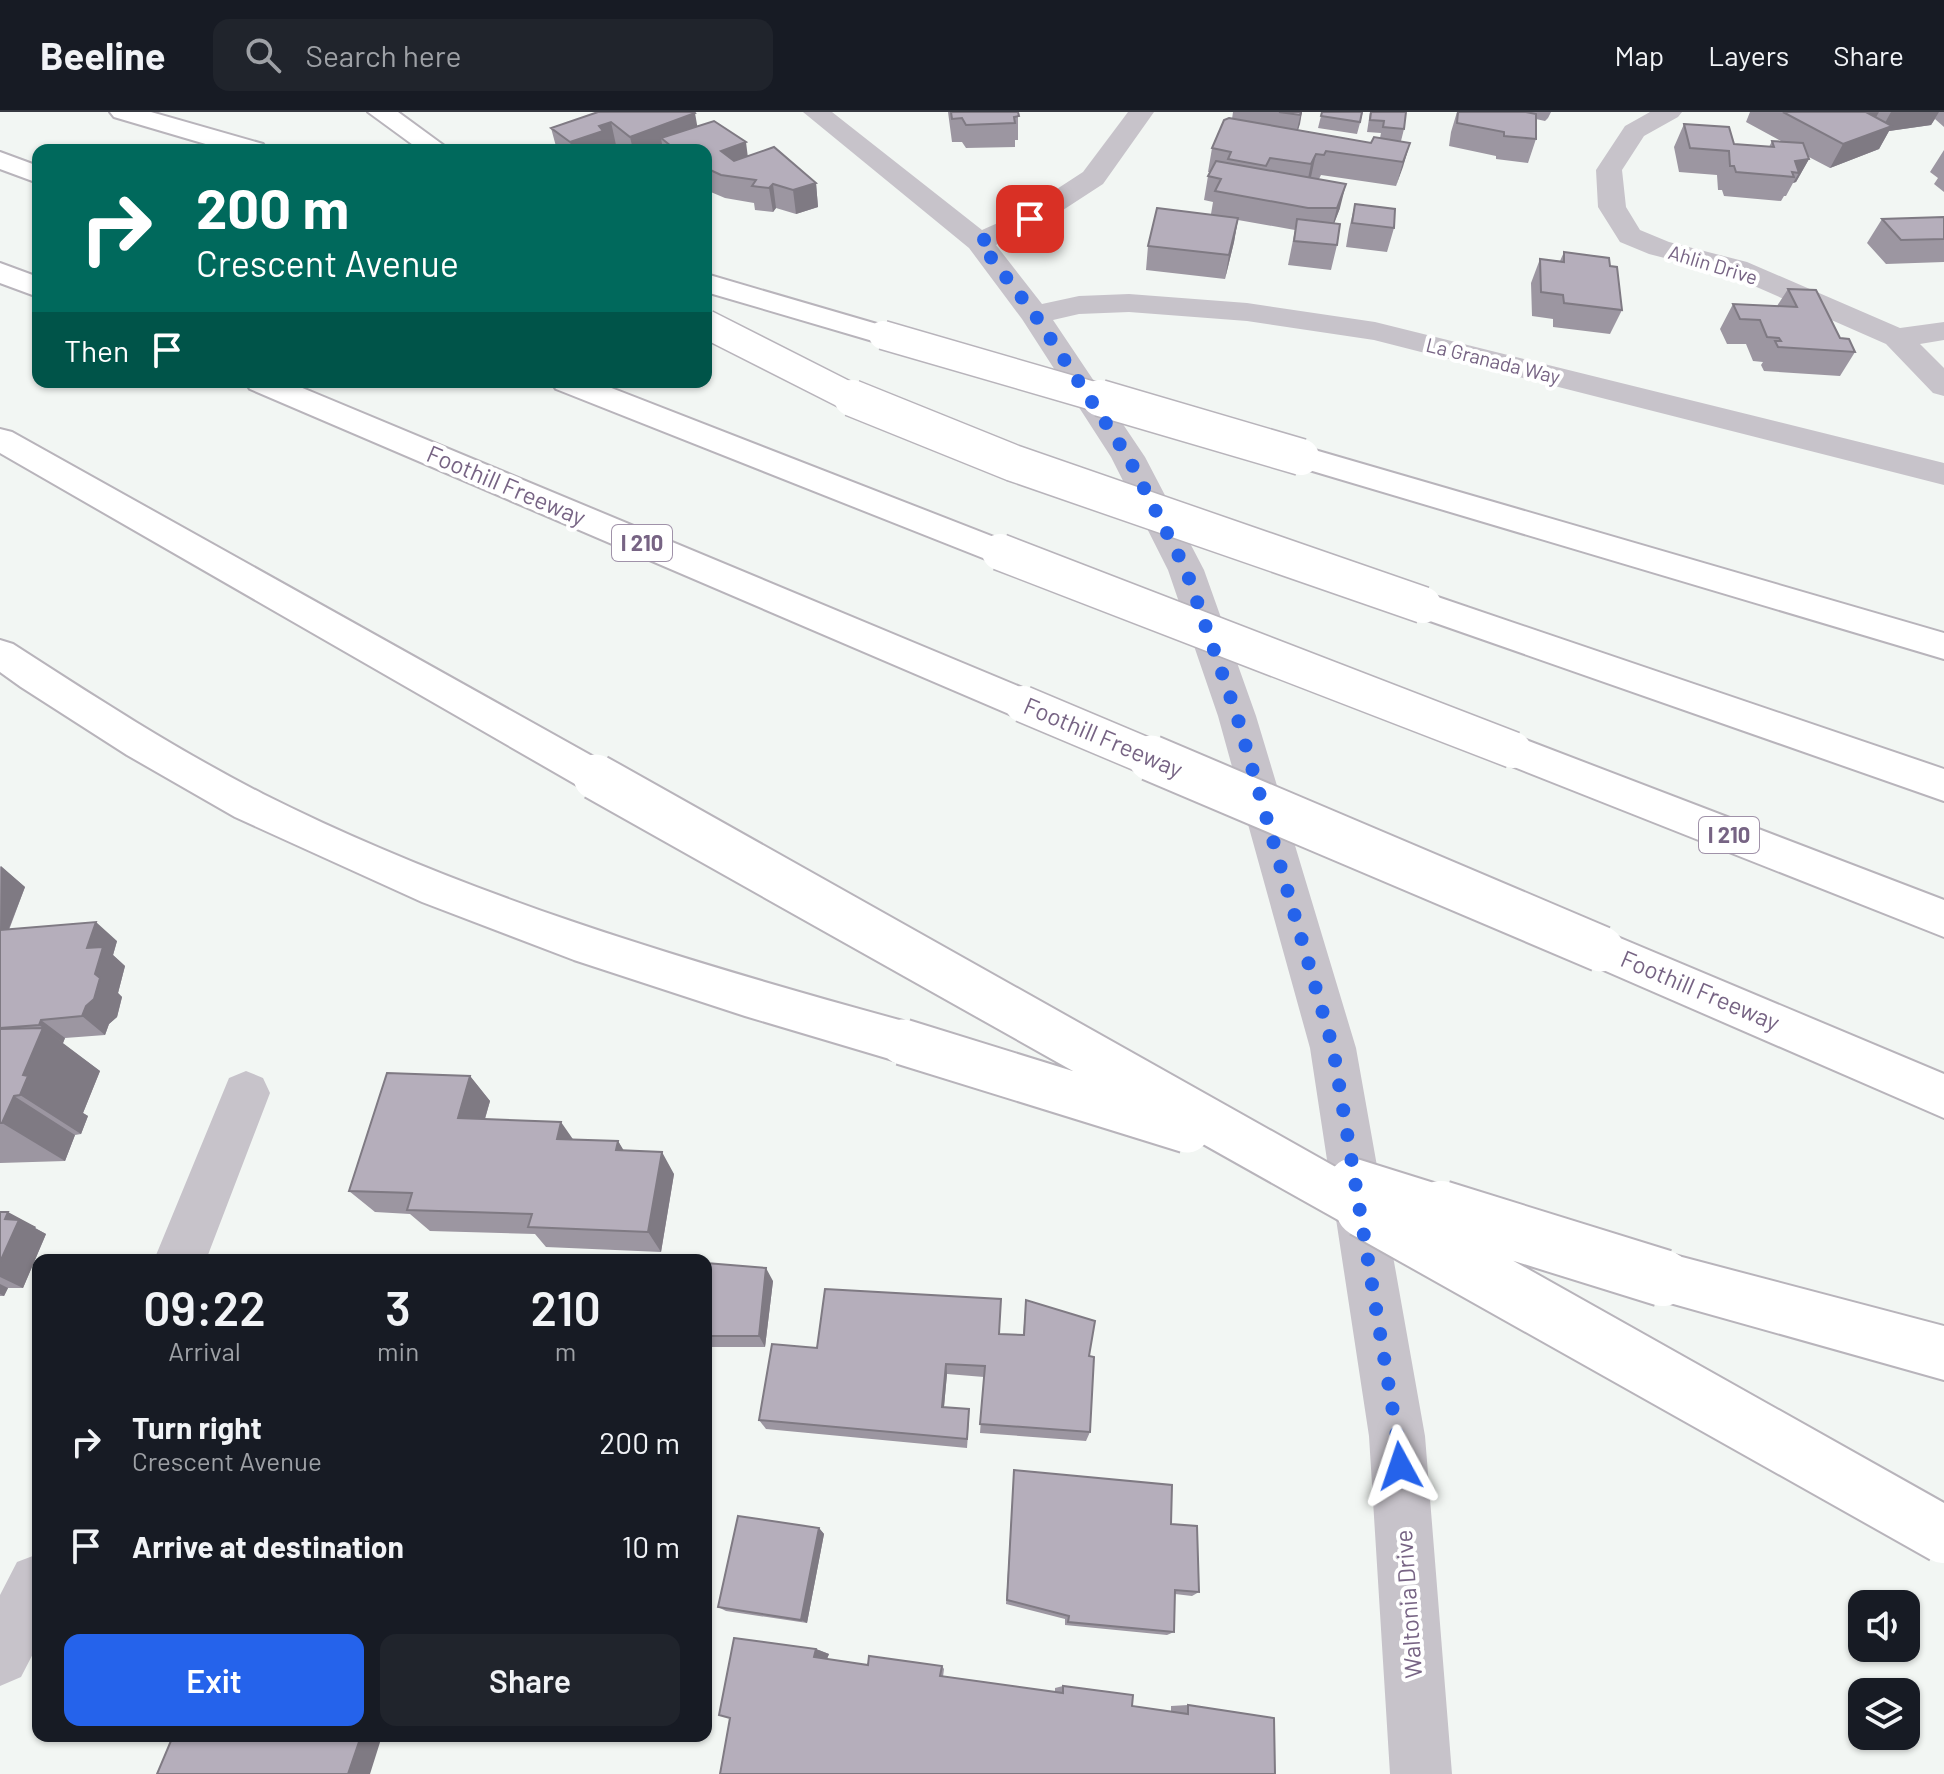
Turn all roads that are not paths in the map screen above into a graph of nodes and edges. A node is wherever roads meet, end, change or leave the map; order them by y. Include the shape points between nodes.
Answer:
1 (123, 112) edge
2 (381, 112) edge
3 (816, 112) edge
4 (1141, 112) edge
5 (1669, 112) edge
6 (233, 144) edge
7 (428, 144) edge
8 (0, 160) edge
9 (32, 173) edge
10 (979, 242) junction
11 (0, 272) edge
12 (32, 285) edge
13 (712, 285) edge
14 (1035, 315) junction
15 (712, 328) edge
16 (1944, 331) edge
17 (1897, 338) junction
18 (1944, 386) edge
19 (275, 388) edge
20 (582, 388) edge
21 (0, 439) edge
22 (1944, 474) edge
23 (1944, 646) edge
24 (0, 654) edge
25 (1944, 785) edge
26 (1944, 919) edge
27 (246, 1093) dead end
28 (1944, 1096) edge
29 (182, 1254) edge
30 (1944, 1353) edge
31 (1944, 1535) edge
32 (32, 1595) edge
33 (0, 1656) edge
34 (1421, 1774) edge

1 - 6 highway
2 - 7 highway
3 - 10 street, Waltonia Drive
4 - 10 street via 1093,178 1030,219
5 - 17 street, Ahlin Drive via 1634,131 1609,170 1612,207 1630,236 1737,268
8 - 9 highway
10 - 14 street, Waltonia Drive
11 - 12 highway
13 - 23 highway, bridge
14 - 22 street, La Granada Way via 1079,305 1129,303 1247,312 1375,331
14 - 34 street, Waltonia Drive via 1128,457 1186,570 1237,716 1333,1048 1397,1436
15 - 25 highway, bridge via 774,364 1005,460
16 - 17 street
17 - 18 street
19 - 28 highway, Foothill Freeway / I 210, bridge
20 - 26 highway, I 210, bridge
21 - 31 highway, bridge
24 - 30 highway, bridge via 147,748 284,822 411,881 582,945 1663,1278
27 - 29 street
32 - 33 street

